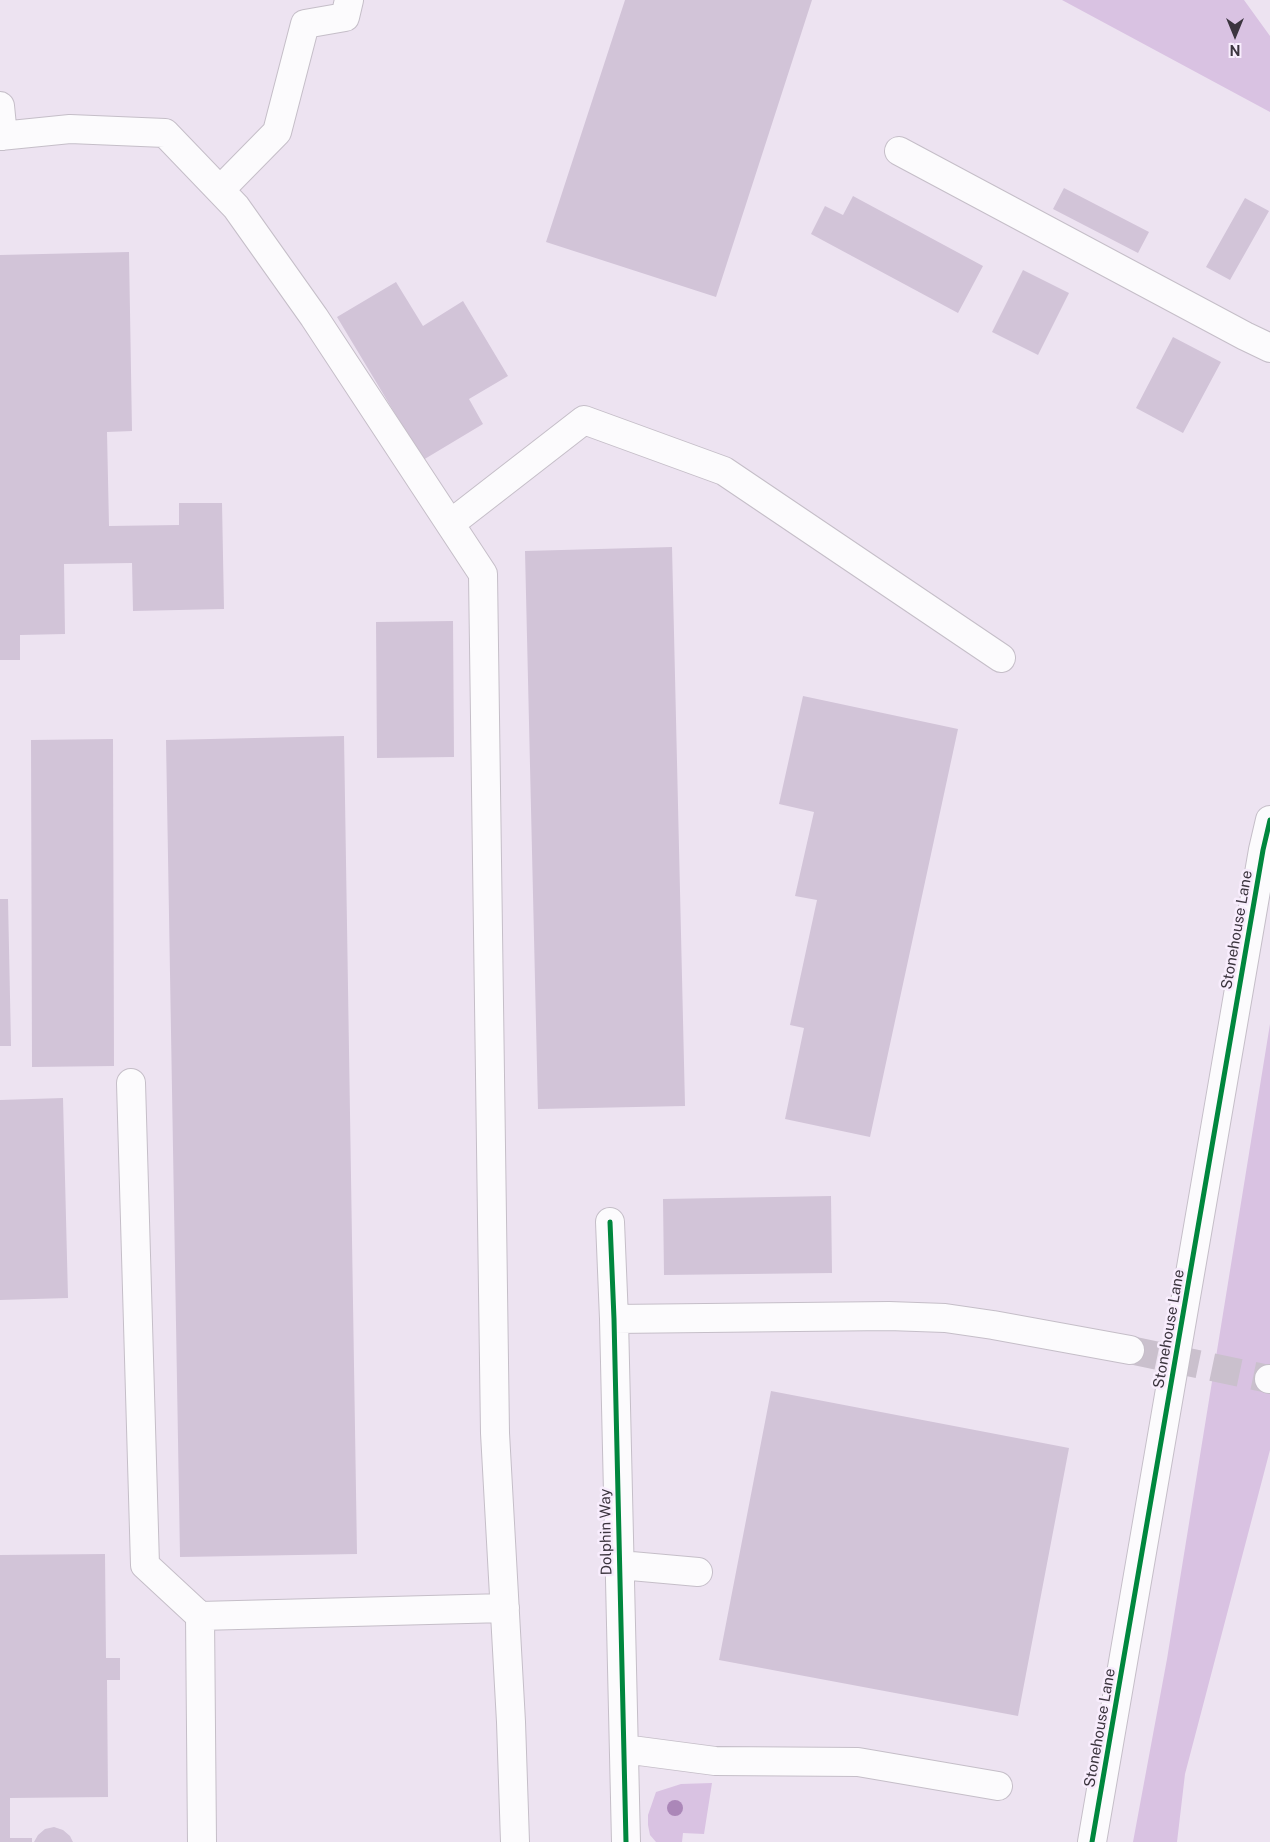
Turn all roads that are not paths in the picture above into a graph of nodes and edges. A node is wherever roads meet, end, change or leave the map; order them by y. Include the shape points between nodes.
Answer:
1 (349, 0) edge
2 (0, 106) edge
3 (2, 136) edge
4 (899, 151) dead end
5 (220, 190) junction
6 (1270, 348) edge
7 (450, 524) junction
8 (1002, 658) dead end
9 (1270, 820) edge
10 (132, 1082) dead end
11 (610, 1222) dead end
12 (614, 1319) junction
13 (1130, 1350) tunnel mouth
14 (620, 1565) junction
15 (698, 1572) dead end
16 (505, 1608) junction
17 (200, 1616) junction
18 (624, 1749) junction
19 (998, 1786) dead end
20 (202, 1842) edge
21 (515, 1842) edge
22 (626, 1842) edge
23 (1092, 1842) edge

1 - 5 street via 345,17 305,24 277,132
2 - 3 street
3 - 5 street via 70,129 165,133
4 - 6 street
5 - 7 street via 236,207 314,317
7 - 8 street via 584,420 724,471
7 - 16 street via 483,574 495,1433
9 - 23 street, Stonehouse Lane
10 - 17 street via 145,1565
11 - 12 street, Dolphin Way
12 - 13 street via 945,1318
12 - 14 street, Dolphin Way
14 - 15 street
14 - 18 street, Dolphin Way
16 - 17 street
16 - 21 street
17 - 20 street
18 - 19 street via 715,1761 858,1762
18 - 22 street, Dolphin Way

